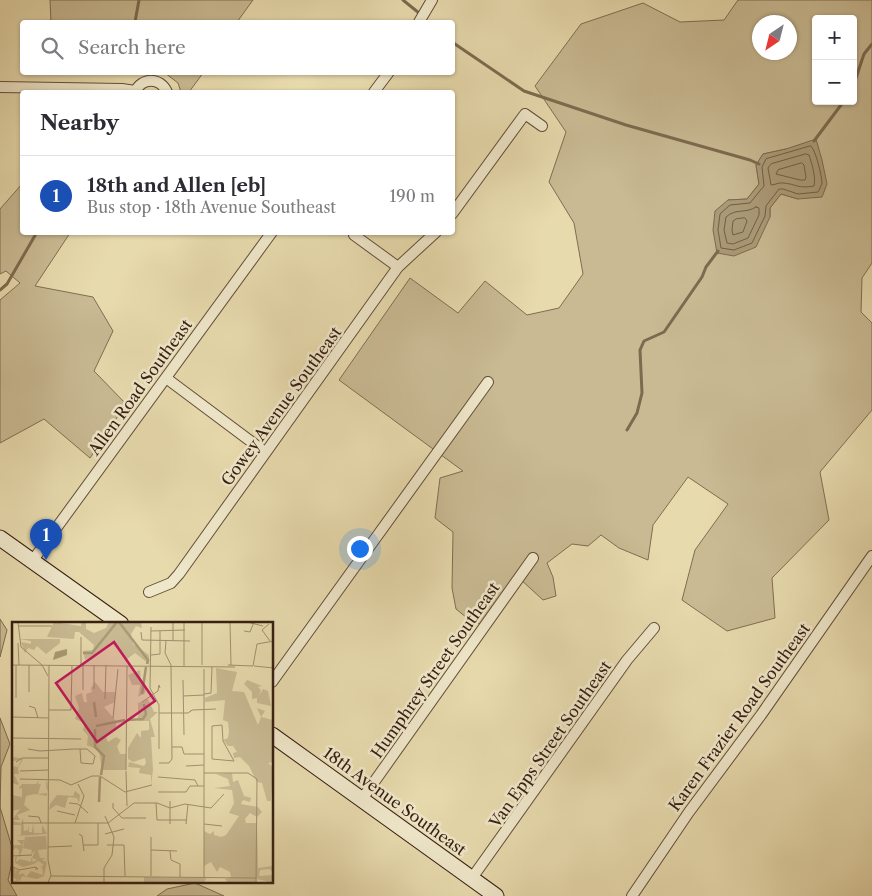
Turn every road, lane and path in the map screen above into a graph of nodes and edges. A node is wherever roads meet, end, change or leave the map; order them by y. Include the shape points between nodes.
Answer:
1 (432, 0) edge
2 (420, 20) edge
3 (387, 75) edge
4 (0, 87) edge
5 (126, 90) edge
6 (136, 90) edge
7 (166, 90) edge
8 (376, 90) edge
9 (542, 126) dead end
10 (455, 210) edge
11 (270, 235) edge
12 (433, 235) edge
13 (354, 236) dead end
14 (398, 268) junction
15 (166, 378) junction
16 (488, 382) dead end
17 (265, 452) junction
18 (0, 538) edge
19 (872, 556) edge
20 (533, 558) dead end
21 (33, 560) junction
22 (149, 592) dead end
23 (118, 622) edge
24 (654, 628) dead end
25 (274, 679) edge
26 (274, 736) edge
27 (362, 799) junction
28 (472, 878) junction
29 (496, 896) edge
30 (632, 896) edge

1 - 2 street
3 - 8 street
4 - 5 street
6 - 7 street via 141,83 151,80
9 - 10 street via 525,114
11 - 15 street, Allen Road Southeast
12 - 14 street, Gowey Avenue Southeast
13 - 14 street
14 - 17 street, Gowey Avenue Southeast
15 - 17 street
15 - 21 street, Allen Road Southeast
16 - 25 street
17 - 22 street, Gowey Avenue Southeast via 179,574 171,583
18 - 21 street
19 - 30 street, Karen Frazier Road Southeast
20 - 27 street, Humphrey Street Southeast
21 - 23 street
24 - 28 street, Van Epps Street Southeast
26 - 27 street, 18th Avenue Southeast
27 - 28 street, 18th Avenue Southeast
28 - 29 street, 18th Avenue Southeast

